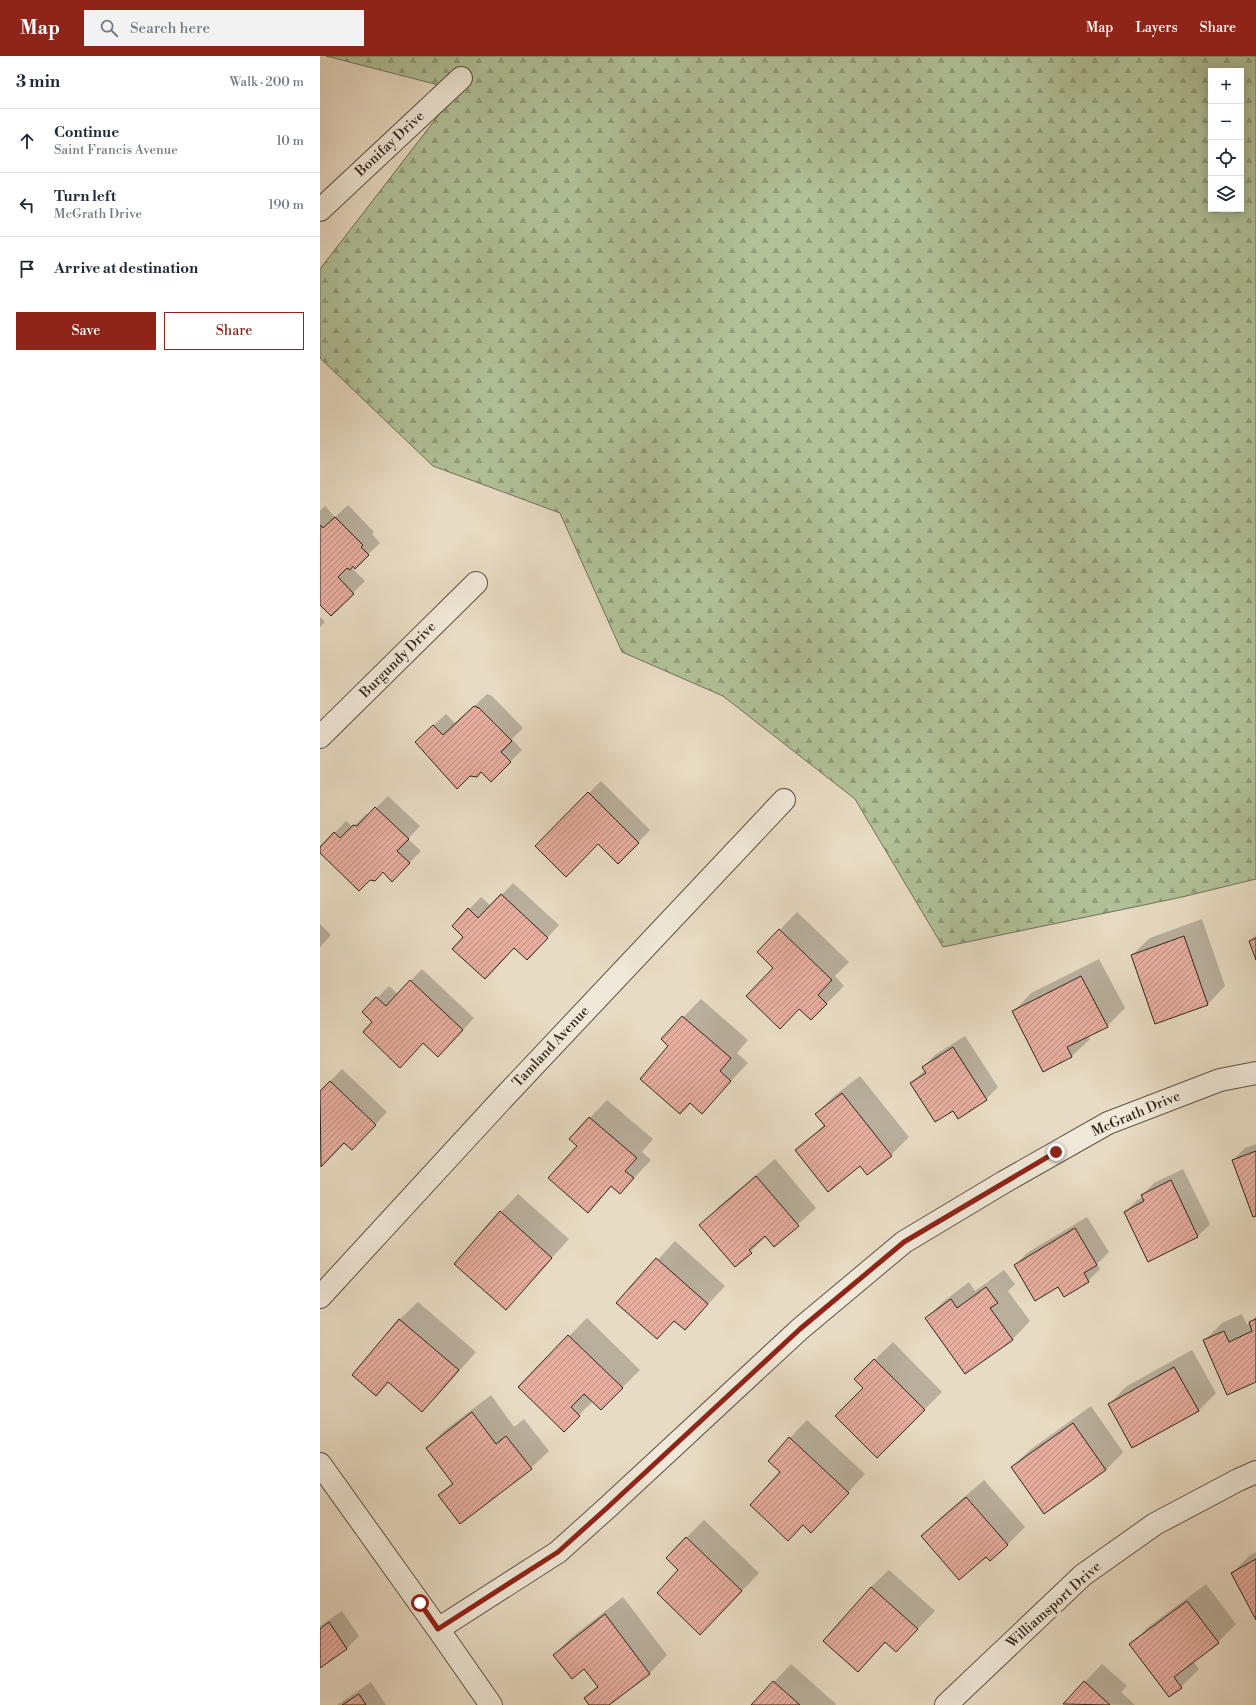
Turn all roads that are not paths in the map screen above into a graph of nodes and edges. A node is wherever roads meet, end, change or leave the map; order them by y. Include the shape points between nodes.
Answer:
1 (460, 78) dead end
2 (320, 210) edge
3 (476, 583) dead end
4 (320, 737) edge
5 (784, 800) dead end
6 (1256, 1073) edge
7 (320, 1297) edge
8 (320, 1464) edge
9 (1256, 1472) edge
10 (438, 1629) junction
11 (491, 1705) edge
12 (946, 1705) edge

1 - 2 street, Bonifay Drive
3 - 4 street, Burgundy Drive
5 - 7 street, Tamland Avenue
6 - 10 street, McGrath Drive via 1220,1080 1108,1123 904,1242 800,1329 558,1552
8 - 10 street
9 - 12 street, Williamsport Drive via 1155,1524 1083,1575
10 - 11 street

